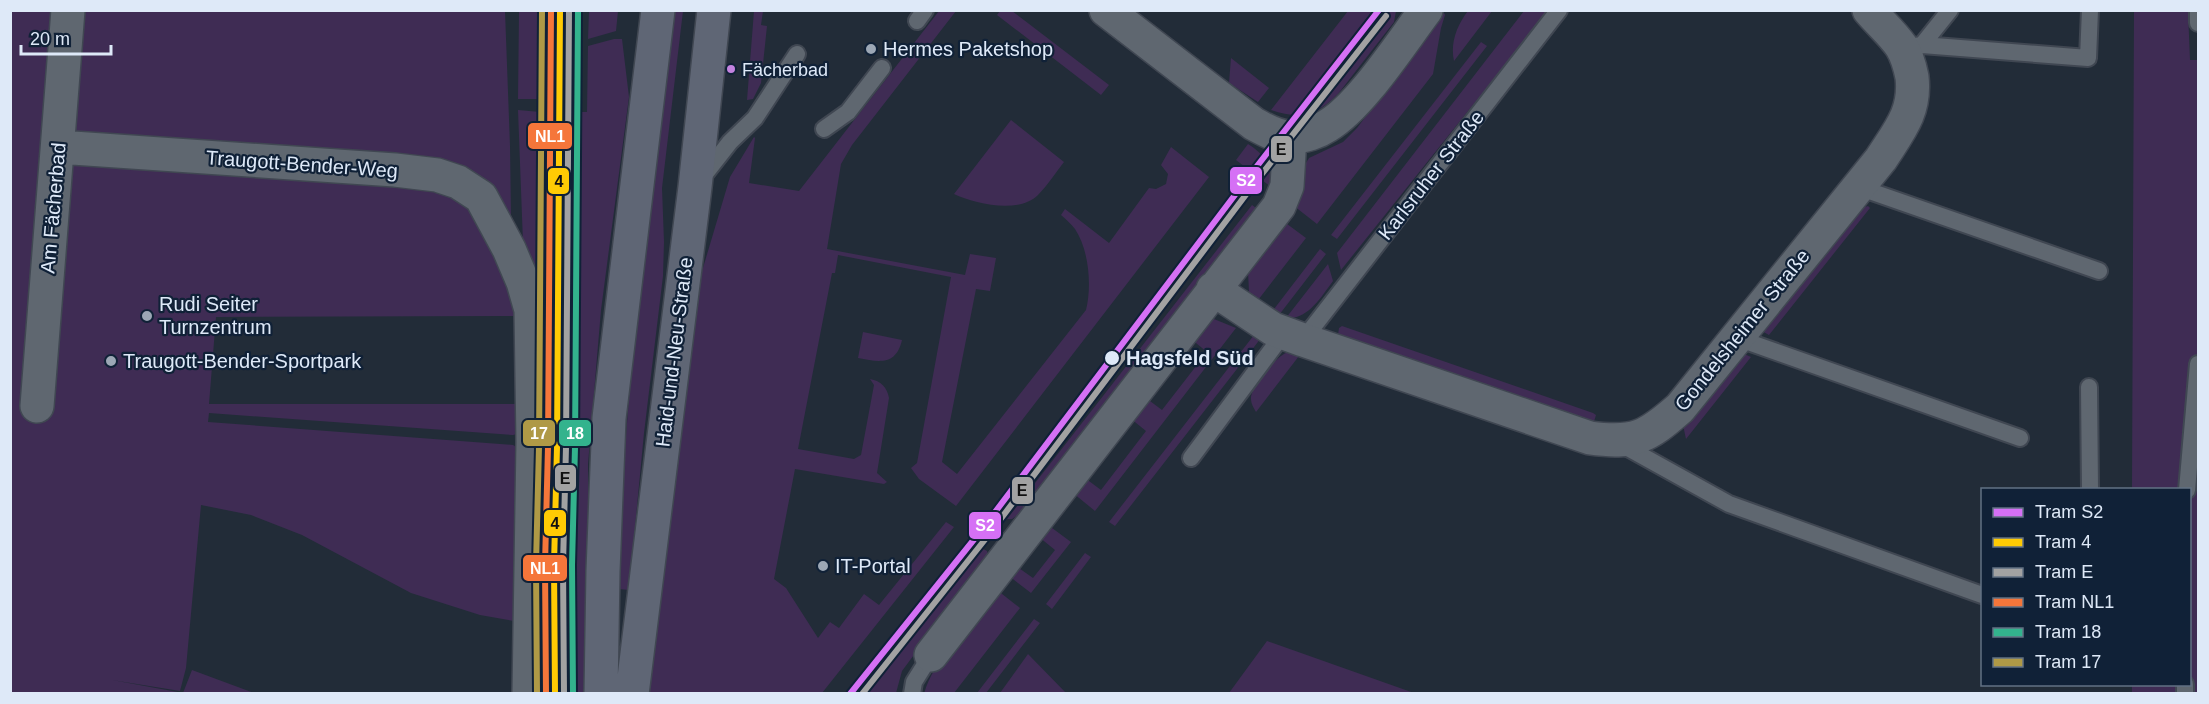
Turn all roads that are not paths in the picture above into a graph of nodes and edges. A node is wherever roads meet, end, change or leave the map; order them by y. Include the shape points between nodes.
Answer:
1 (68, 10) edge
2 (658, 10) edge
3 (714, 10) edge
4 (1106, 10) edge
5 (1426, 10) edge
6 (1559, 10) edge
7 (1869, 10) edge
8 (1950, 10) edge
9 (2090, 10) edge
10 (2198, 10) edge
11 (2199, 23) edge
12 (1912, 46) junction
13 (797, 54) dead end
14 (882, 68) dead end
15 (824, 129) dead end
16 (1290, 137) junction
17 (58, 147) junction
18 (695, 187) junction
19 (1858, 187) junction
20 (2099, 270) dead end
21 (1213, 289) junction
22 (1293, 336) junction
23 (1737, 338) junction
24 (2199, 364) edge
25 (2089, 387) dead end
26 (37, 406) dead end
27 (2020, 438) dead end
28 (1615, 441) junction
29 (1191, 458) dead end
30 (2090, 488) edge
31 (2187, 488) edge
32 (1981, 594) edge
33 (932, 655) joint
34 (529, 693) edge
35 (601, 693) edge
36 (632, 693) edge
37 (912, 693) edge

1 - 17 street, Am Fächerbad
2 - 35 main road via 609,418
3 - 18 main road, Haid-und-Neu-Straße
4 - 16 street via 1254,124
5 - 16 street via 1357,99 1338,117 1317,131
6 - 22 lane, Karlsruher Straße
7 - 12 street, Gondelsheimer Straße
8 - 12 lane
9 - 12 lane via 2088,58
10 - 11 lane
12 - 19 street, Gondelsheimer Straße via 1911,107 1881,159
13 - 18 lane via 755,118 730,142
14 - 15 lane via 848,112
16 - 21 street via 1287,186 1282,200
17 - 26 street, Am Fächerbad
17 - 34 street, Traugott-Bender-Weg via 395,170 436,175 458,182 481,197 509,249 531,310
18 - 36 main road, Haid-und-Neu-Straße
19 - 20 lane
19 - 23 street, Gondelsheimer Straße
21 - 22 street, Gondelsheimer Straße via 1255,318
21 - 33 street
22 - 28 street, Gondelsheimer Straße via 1590,438
22 - 29 lane, Karlsruher Straße
23 - 27 lane
23 - 28 street, Gondelsheimer Straße via 1665,421 1639,437
24 - 31 lane
25 - 30 lane
28 - 32 lane via 1729,504
33 - 37 lane via 914,682

